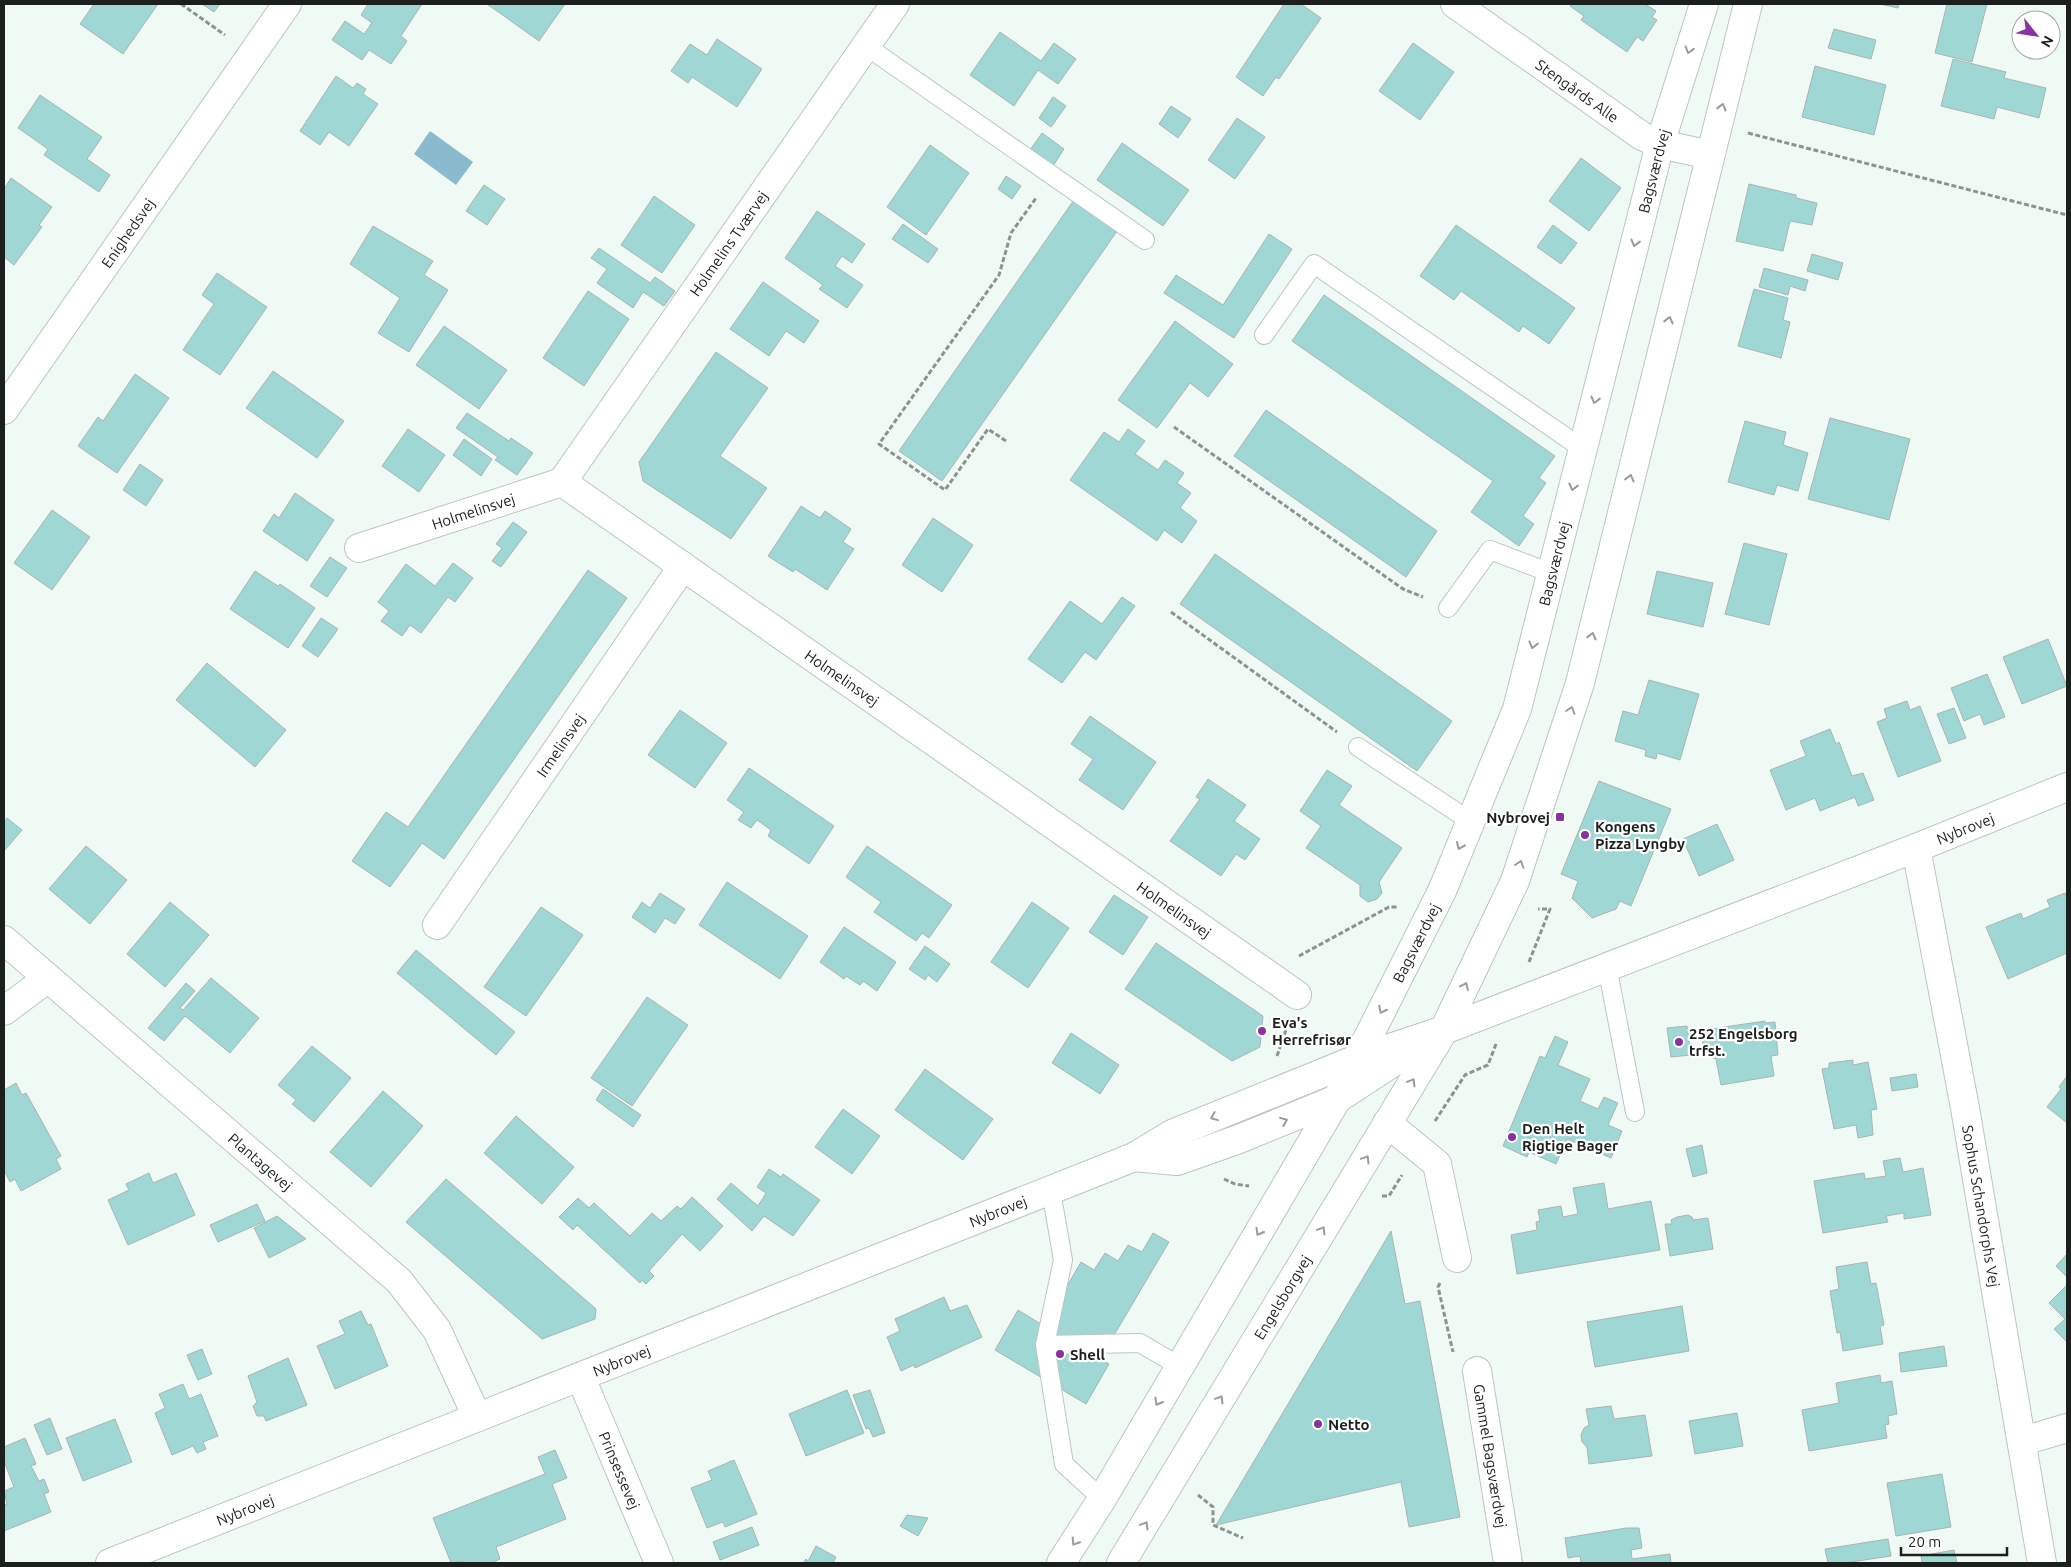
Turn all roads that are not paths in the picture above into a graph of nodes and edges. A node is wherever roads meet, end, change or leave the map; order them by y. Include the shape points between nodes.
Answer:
1 (288, 4) edge
2 (895, 4) edge
3 (1456, 4) edge
4 (1704, 4) edge
5 (1748, 4) edge
6 (866, 46) junction
7 (1660, 144) junction
8 (1710, 154) junction
9 (1145, 240) dead end
10 (1264, 336) dead end
11 (4, 410) edge
12 (1582, 448) junction
13 (562, 482) junction
14 (359, 548) dead end
15 (683, 566) junction
16 (1551, 573) junction
17 (1448, 608) road end
18 (1358, 747) road end
19 (2067, 787) edge
20 (1470, 821) junction
21 (1916, 848) junction
22 (437, 925) dead end
23 (4, 940) edge
24 (1607, 966) junction
25 (48, 978) junction
26 (1297, 994) dead end
27 (4, 1011) edge
28 (1444, 1030) junction
29 (1357, 1059) junction
30 (1337, 1099) junction
31 (1636, 1112) dead end
32 (1387, 1123) junction
33 (1134, 1158) junction
34 (1051, 1190) junction
35 (1457, 1258) road end
36 (1045, 1345) junction
37 (1179, 1366) junction
38 (1477, 1371) road end
39 (581, 1378) junction
40 (477, 1416) junction
41 (2067, 1428) edge
42 (2023, 1441) junction
43 (1102, 1499) junction
44 (110, 1563) edge
45 (659, 1563) edge
46 (1061, 1563) edge
47 (1122, 1563) edge
48 (1508, 1563) edge
49 (2042, 1563) edge

1 - 11 street, Enighedsvej
2 - 6 street, Holmelins Tværvej
3 - 7 street, Stengårds Alle via 1642,136
4 -> 7 street, Bagsværdvej
8 -> 5 street
6 - 9 lane
6 - 13 street, Holmelins Tværvej
7 - 8 street, Stengårds Alle
7 -> 12 street, Bagsværdvej
28 -> 8 street via 1514,881 1580,683
10 - 12 lane via 1314,264
12 -> 16 street, Bagsværdvej
13 - 14 street, Holmelinsvej
13 - 15 street, Holmelinsvej
15 - 22 street, Irmelinsvej
15 - 26 street, Holmelinsvej
16 - 17 lane via 1490,550
16 -> 20 street, Bagsværdvej via 1517,709
18 - 20 lane
19 - 21 street, Nybrovej
20 -> 29 street, Bagsværdvej via 1438,898
21 - 24 street, Nybrovej
21 - 42 street, Sophus Schandorphs Vej
23 - 25 street, Plantagevej
24 - 28 street, Nybrovej
24 - 31 lane
25 - 27 street
25 - 40 street, Plantagevej via 399,1281 436,1330
28 - 29 street, Nybrovej
28 - 30 street, Nybrovej
32 -> 28 street, Engelsborgvej
29 - 30 street, Bagsværdvej
29 -> 33 street, Nybrovej via 1172,1134
33 -> 30 street, Nybrovej via 1177,1161
30 -> 37 street
32 - 35 street via 1437,1164
47 -> 32 street, Engelsborgvej
33 - 34 street, Nybrovej
34 - 36 lane via 1063,1260
34 - 39 street, Nybrovej
36 - 37 lane via 1140,1343
36 - 43 lane via 1064,1464
37 -> 43 street
38 - 48 street, Gammel Bagsværdvej
39 - 40 street, Nybrovej
39 - 45 street, Prinsessevej
40 - 44 street, Nybrovej
41 - 42 street
42 - 49 street, Sophus Schandorphs Vej
43 -> 46 street

